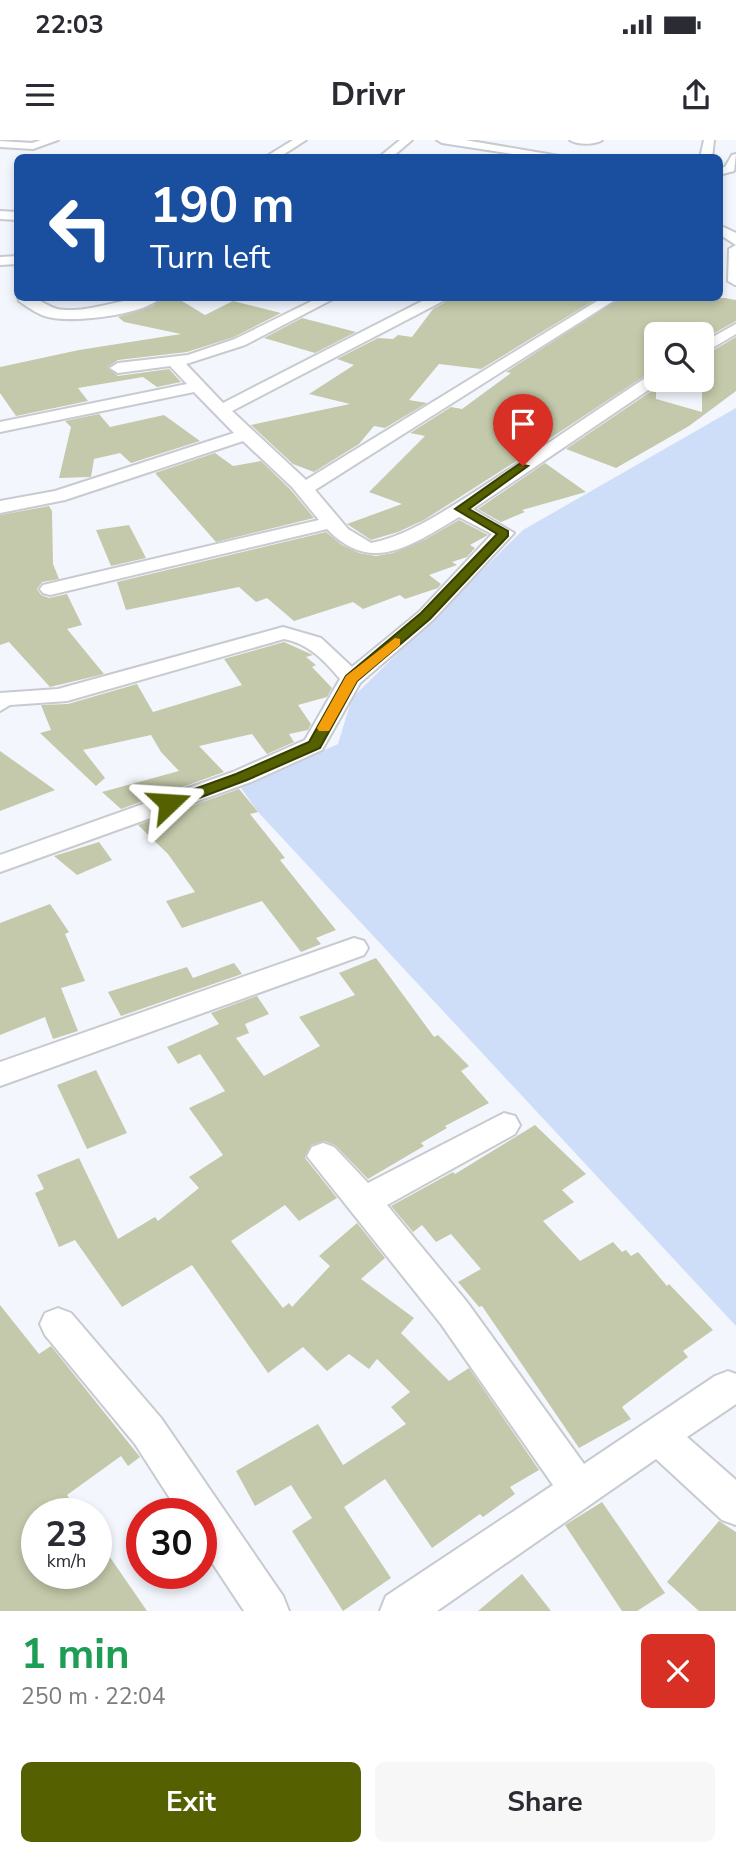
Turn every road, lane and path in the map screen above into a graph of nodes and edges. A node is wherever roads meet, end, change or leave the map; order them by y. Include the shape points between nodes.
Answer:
1 (53, 140) edge
2 (301, 140) edge
3 (407, 140) edge
4 (442, 140) edge
5 (575, 140) edge
6 (597, 140) edge
7 (0, 144) edge
8 (276, 154) edge
9 (388, 154) edge
10 (538, 154) edge
11 (736, 157) edge
12 (723, 171) edge
13 (736, 249) edge
14 (736, 281) edge
15 (29, 301) edge
16 (146, 301) edge
17 (322, 301) edge
18 (432, 301) edge
19 (606, 301) edge
20 (736, 328) edge
21 (714, 342) edge
22 (176, 363) junction
23 (118, 368) dead end
24 (198, 386) junction
25 (644, 386) edge
26 (222, 410) junction
27 (0, 427) edge
28 (245, 435) junction
29 (304, 489) junction
30 (0, 507) edge
31 (461, 509) junction
32 (330, 523) junction
33 (50, 589) dead end
34 (351, 678) junction
35 (0, 704) edge
36 (0, 864) edge
37 (354, 948) dead end
38 (0, 1074) edge
39 (504, 1125) dead end
40 (323, 1156) dead end
41 (364, 1201) junction
42 (58, 1324) dead end
43 (728, 1388) dead end
44 (659, 1437) junction
45 (578, 1488) junction
46 (736, 1506) edge
47 (268, 1611) edge
48 (401, 1611) edge

1 - 7 street via 33,146
2 - 8 street
3 - 9 street
4 - 10 street
5 - 6 street
11 - 12 street via 730,169
13 - 14 street
15 - 16 street via 54,314 111,310
17 - 22 street via 240,342
18 - 26 street
19 - 29 street
20 - 21 street
22 - 23 street
22 - 24 street
24 - 26 street
24 - 27 street
25 - 31 street
26 - 28 street
28 - 29 street
28 - 30 street via 59,496
29 - 32 street
31 - 32 street via 422,532 377,550 363,547
31 - 34 street via 504,533 426,616
32 - 33 street
34 - 35 street via 319,644 305,636 283,633 59,696 3,699
34 - 36 street via 314,745 242,777
37 - 38 street
39 - 41 street
40 - 41 street
41 - 45 street via 454,1313
42 - 47 street via 149,1431
43 - 44 street
44 - 45 street
44 - 46 street
45 - 48 street

